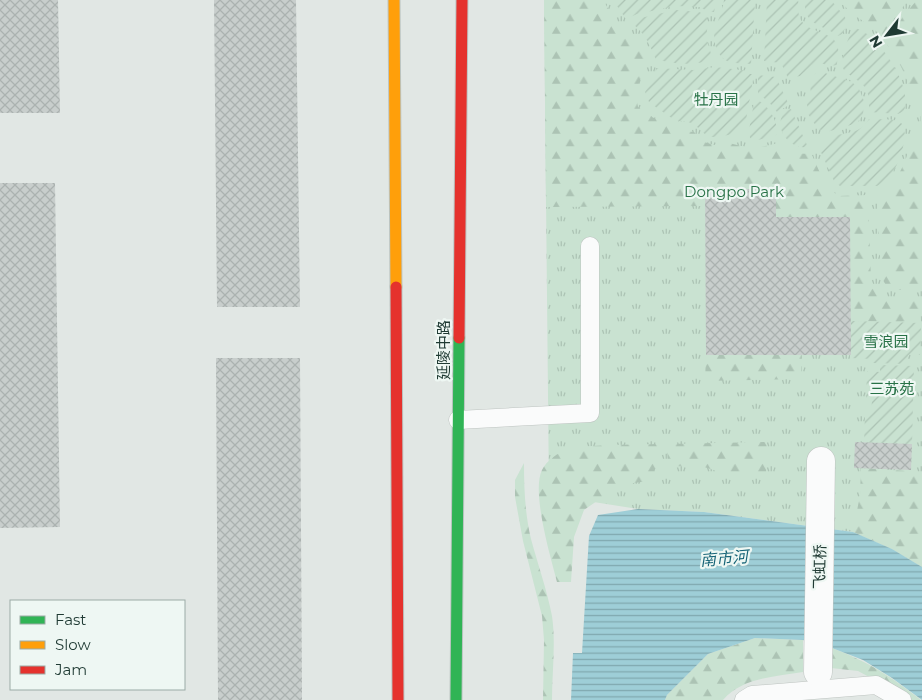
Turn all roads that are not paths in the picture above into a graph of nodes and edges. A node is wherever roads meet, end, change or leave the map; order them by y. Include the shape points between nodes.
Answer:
1 (394, 0) edge
2 (462, 0) edge
3 (590, 246) dead end
4 (458, 420) junction
5 (821, 461) dead end
6 (818, 672) dead end
7 (398, 700) edge
8 (456, 700) edge
9 (744, 700) edge
10 (902, 700) edge

1 - 7 main road
2 - 4 main road, 延陵中路
3 - 4 lane via 590,413
4 - 8 main road, 延陵中路
5 - 6 street, 飞虹桥
9 - 10 lane via 752,695 876,685

